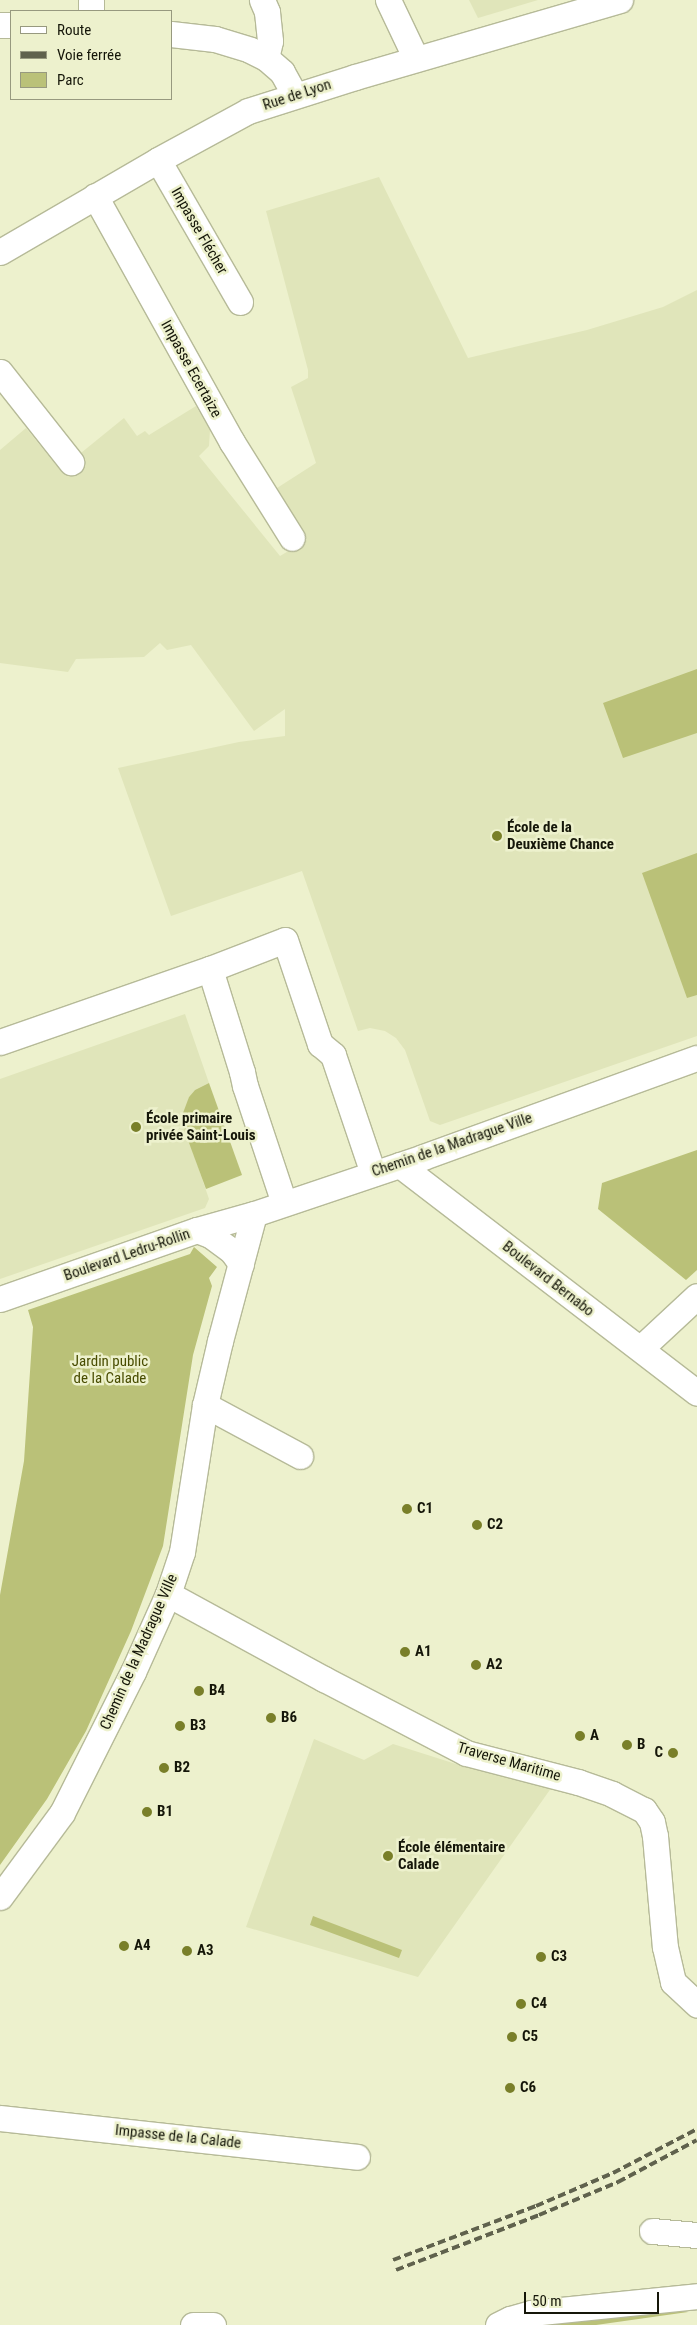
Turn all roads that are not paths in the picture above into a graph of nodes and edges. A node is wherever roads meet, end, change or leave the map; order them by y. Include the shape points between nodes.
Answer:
1 (262, 0) edge
2 (388, 0) edge
3 (620, 0) edge
4 (172, 34) edge
5 (266, 58) junction
6 (416, 60) junction
7 (295, 95) junction
8 (158, 160) junction
9 (95, 196) junction
10 (0, 252) edge
11 (240, 302) dead end
12 (0, 372) edge
13 (71, 462) dead end
14 (292, 538) dead end
15 (210, 969) junction
16 (0, 1042) edge
17 (697, 1058) edge
18 (400, 1165) junction
19 (373, 1172) junction
20 (284, 1203) junction
21 (254, 1214) junction
22 (197, 1230) junction
23 (241, 1264) junction
24 (697, 1296) edge
25 (0, 1299) edge
26 (641, 1348) junction
27 (697, 1393) edge
28 (205, 1405) junction
29 (300, 1456) dead end
30 (168, 1594) junction
31 (0, 1897) edge
32 (693, 2000) edge
33 (0, 2118) edge
34 (356, 2157) dead end
35 (652, 2231) dead end
36 (697, 2235) edge
37 (697, 2296) edge
38 (507, 2323) edge
39 (193, 2325) edge
40 (213, 2325) edge

1 - 5 street via 268,12 270,41
2 - 6 street
3 - 6 street, Rue de Lyon
4 - 5 street via 216,39
5 - 7 street via 282,72
6 - 7 street, Rue de Lyon
7 - 8 street, Rue de Lyon via 248,112
8 - 9 street, Rue de Lyon
8 - 11 street, Impasse Flécher
9 - 10 street, Rue de Lyon
9 - 14 street, Impasse Ecertaize via 232,442
12 - 13 street
15 - 16 street
15 - 19 street via 286,940 320,1044 333,1055
15 - 20 street
17 - 18 street, Chemin de la Madrague Ville
18 - 19 street, Chemin de la Madrague Ville
18 - 26 street, Boulevard Bernabo
19 - 20 street, Chemin de la Madrague Ville
20 - 21 street, Chemin de la Madrague Ville
21 - 22 street, Boulevard Ledru-Rollin
21 - 23 street, Chemin de la Madrague Ville
22 - 23 street via 231,1250
22 - 25 street, Boulevard Ledru-Rollin
23 - 28 street, Chemin de la Madrague Ville
24 - 26 street
26 - 27 street, Boulevard Bernabo
28 - 29 street
28 - 30 street, Chemin de la Madrague Ville via 182,1552
30 - 31 street, Chemin de la Madrague Ville via 62,1813
30 - 32 street, Traverse Maritime via 466,1753 578,1782 644,1810 652,1822 655,1836 667,1956 673,1982
33 - 34 street, Impasse de la Calade
35 - 36 street
37 - 38 street via 531,2313
39 - 40 street

